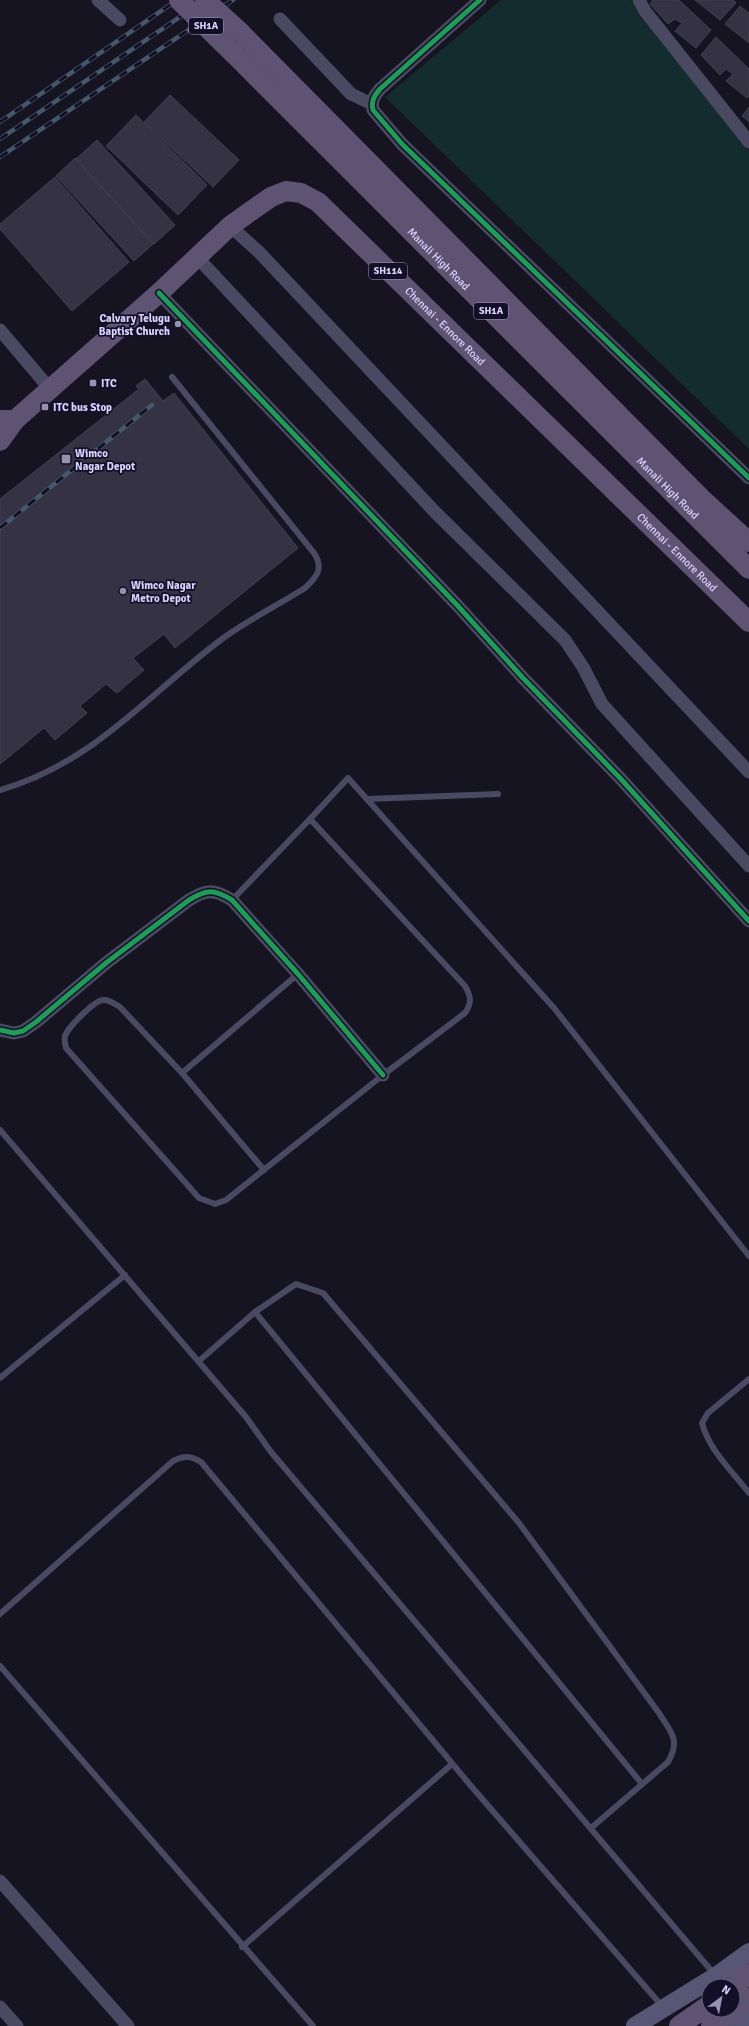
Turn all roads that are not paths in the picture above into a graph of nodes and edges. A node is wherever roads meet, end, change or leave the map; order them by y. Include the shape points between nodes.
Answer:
1 (98, 0) edge
2 (179, 0) edge
3 (205, 0) edge
4 (480, 0) edge
5 (639, 0) edge
6 (280, 19) dead end
7 (120, 20) dead end
8 (372, 104) junction
9 (749, 142) edge
10 (230, 226) junction
11 (196, 256) junction
12 (159, 293) junction
13 (0, 330) edge
14 (172, 377) dead end
15 (50, 389) junction
16 (8, 420) edge
17 (0, 441) edge
18 (749, 478) edge
19 (749, 542) edge
20 (749, 569) edge
21 (749, 622) edge
22 (749, 772) edge
23 (0, 790) edge
24 (498, 794) dead end
25 (367, 799) junction
26 (310, 819) junction
27 (749, 866) edge
28 (232, 900) junction
29 (749, 921) edge
30 (298, 974) junction
31 (0, 1030) edge
32 (182, 1073) junction
33 (383, 1074) junction
34 (0, 1130) edge
35 (264, 1170) junction
36 (749, 1256) edge
37 (125, 1274) junction
38 (254, 1312) junction
39 (199, 1360) junction
40 (0, 1378) edge
41 (749, 1379) edge
42 (749, 1493) edge
43 (0, 1614) edge
44 (0, 1666) edge
45 (452, 1764) junction
46 (642, 1784) junction
47 (591, 1828) junction
48 (0, 1882) edge
49 (242, 1947) junction
50 (749, 1952) edge
51 (749, 1974) edge
52 (716, 1976) junction
53 (741, 1980) edge
54 (0, 2007) edge
55 (664, 2009) junction
56 (701, 2011) edge
57 (722, 2018) edge
58 (749, 2018) edge
59 (17, 2026) edge
60 (128, 2026) edge
61 (313, 2026) edge
62 (635, 2026) edge
63 (680, 2026) edge
64 (711, 2026) edge
65 (737, 2026) edge

1 - 7 street
2 - 20 main road, Manali High Road / SH1A, bridge
3 - 19 main road, Manali High Road / SH1A, bridge via 240,32 698,495
4 - 8 street via 380,89
5 - 9 street via 645,12
6 - 8 street via 351,94
8 - 18 street via 378,117 402,144
10 - 11 main road, Chennai - Ennore Road / SH114
10 - 21 main road, Chennai - Ennore Road / SH114 via 271,197 286,191 301,193 318,202
10 - 22 street via 259,252
11 - 12 main road, Chennai - Ennore Road / SH114
11 - 27 street via 434,511 565,640 583,667 602,704
12 - 15 main road, Chennai - Ennore Road / SH114
12 - 29 street via 620,778
13 - 15 street
14 - 23 lane via 314,553 319,560 320,569 315,579 305,588 222,639 86,751 26,783
15 - 16 main road, Chennai - Ennore Road / SH114
16 - 17 main road, Chennai - Ennore Road / SH114
24 - 25 lane
25 - 26 lane via 348,778
25 - 36 lane via 554,1008
26 - 28 lane
26 - 33 lane via 469,993 470,1001 465,1013
28 - 30 street
28 - 31 street via 221,893 200,893 106,963 23,1031 14,1033
30 - 32 lane
30 - 33 street
32 - 35 lane
32 - 35 lane via 120,1007 110,1001 96,1002 68,1030 64,1038 66,1048 198,1198 215,1204 226,1200
33 - 35 lane
34 - 37 lane
37 - 39 lane
37 - 40 lane
38 - 39 lane
38 - 46 lane
38 - 46 lane via 296,1284 323,1293 520,1523 659,1712 674,1738 675,1750 668,1762
39 - 47 lane via 246,1416 271,1452
41 - 42 lane via 708,1413 702,1423 705,1436 713,1448
43 - 45 lane via 174,1461 182,1456 191,1456 201,1462
44 - 49 lane
45 - 49 lane
45 - 55 lane
46 - 47 lane
47 - 52 lane
48 - 60 street
49 - 61 lane
50 - 52 street
51 - 53 main road
52 - 55 street
54 - 59 street
55 - 62 street
56 - 63 main road
57 - 64 main road
58 - 65 street

